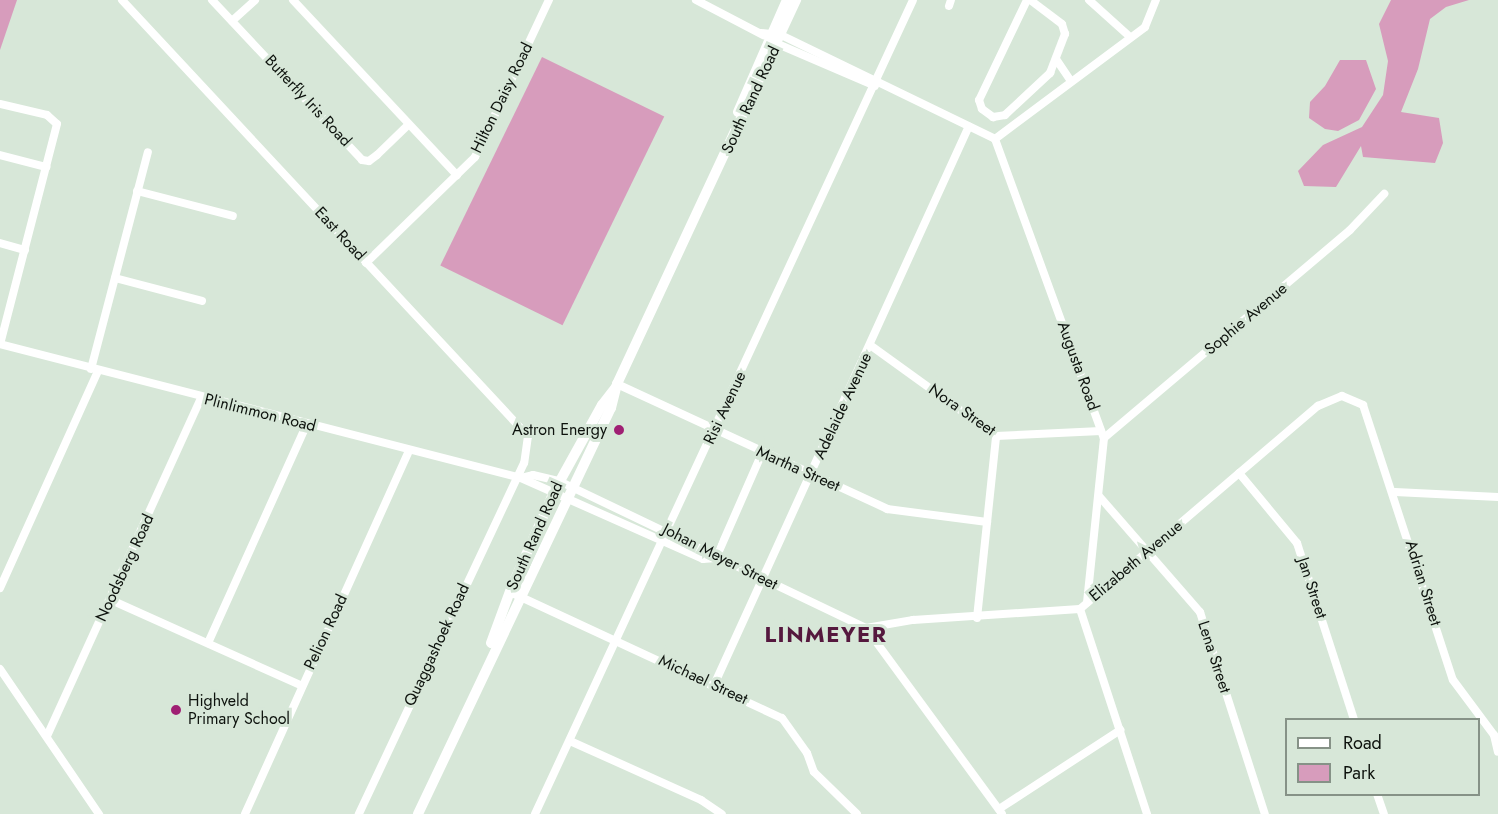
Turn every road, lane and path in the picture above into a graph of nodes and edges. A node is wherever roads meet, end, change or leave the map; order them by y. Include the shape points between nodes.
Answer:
1 (122, 0) edge
2 (212, 0) edge
3 (255, 0) edge
4 (293, 0) edge
5 (549, 0) edge
6 (696, 0) edge
7 (787, 0) edge
8 (796, 0) edge
9 (913, 0) edge
10 (1029, 0) edge
11 (1089, 0) edge
12 (1156, 0) edge
13 (232, 21) junction
14 (1129, 36) junction
15 (772, 37) junction
16 (1056, 59) junction
17 (1071, 81) junction
18 (874, 82) junction
19 (0, 104) edge
20 (408, 125) junction
21 (969, 126) junction
22 (995, 139) junction
23 (148, 152) dead end
24 (0, 155) edge
25 (46, 167) junction
26 (457, 175) junction
27 (137, 191) junction
28 (1384, 194) dead end
29 (233, 216) dead end
30 (0, 243) edge
31 (25, 250) junction
32 (366, 263) junction
33 (115, 278) junction
34 (202, 302) dead end
35 (0, 344) edge
36 (870, 345) junction
37 (94, 370) junction
38 (616, 386) junction
39 (201, 398) junction
40 (1363, 405) joint
41 (307, 424) junction
42 (714, 431) junction
43 (1103, 434) junction
44 (996, 436) junction
45 (409, 451) junction
46 (762, 453) junction
47 (1239, 473) junction
48 (811, 475) junction
49 (518, 478) junction
50 (559, 482) junction
51 (573, 488) junction
52 (1395, 492) junction
53 (554, 493) junction
54 (1099, 496) junction
55 (1498, 497) edge
56 (568, 499) junction
57 (987, 522) junction
58 (668, 530) junction
59 (663, 541) junction
60 (1148, 552) junction
61 (716, 558) junction
62 (763, 579) junction
63 (0, 588) edge
64 (515, 594) junction
65 (111, 600) junction
66 (1088, 602) junction
67 (1080, 609) junction
68 (977, 618) junction
69 (866, 628) junction
70 (618, 641) junction
71 (208, 643) junction
72 (0, 669) edge
73 (714, 685) junction
74 (302, 686) junction
75 (1352, 718) edge
76 (1120, 730) junction
77 (1496, 732) edge
78 (47, 736) junction
79 (570, 741) junction
80 (1498, 752) edge
81 (1377, 796) edge
82 (1001, 812) edge
83 (99, 814) edge
84 (245, 814) edge
85 (359, 814) edge
86 (418, 814) edge
87 (535, 814) edge
88 (722, 814) edge
89 (857, 814) edge
90 (1148, 814) edge
91 (1265, 814) edge
92 (1384, 814) edge

1 - 32 street, East Road
2 - 13 street, Butterfly Iris Road
3 - 13 street
4 - 20 street
5 - 26 street, Hilton Daisy Road via 476,157
6 - 15 street
7 - 15 main road, South Rand Road
8 - 15 main road, South Rand Road
9 - 18 street, Risi Avenue
10 - 16 street via 1064,28
10 - 16 street via 979,100 980,107 992,117 1005,115 1050,73
11 - 14 street
12 - 14 street via 1148,24
13 - 20 street, Butterfly Iris Road via 363,160 377,155
14 - 17 street
15 - 18 street
15 - 38 main road, South Rand Road via 704,198
16 - 17 street
17 - 22 street
18 - 21 street
18 - 42 street, Risi Avenue
19 - 25 street via 54,118 57,131
20 - 26 street
21 - 22 street
21 - 36 street, Adelaide Avenue
22 - 43 street, Augusta Road
23 - 27 street
24 - 25 street
25 - 31 street
26 - 32 street, Hilton Daisy Road
27 - 29 street
27 - 33 street
28 - 43 street, Sophie Avenue via 1350,230
30 - 31 street
31 - 35 street
32 - 49 street, East Road via 525,431 528,451
33 - 34 street
33 - 37 street
35 - 37 street, Plinlimmon Road
36 - 44 street, Nora Street
36 - 48 street, Adelaide Avenue
37 - 39 street, Plinlimmon Road
37 - 63 street
38 - 42 street, Martha Street
38 - 50 main road, South Rand Road
38 - 51 main road, South Rand Road via 611,408
39 - 41 street, Plinlimmon Road
39 - 65 street, Noodsberg Road
40 - 47 street, Elizabeth Avenue via 1342,396 1326,400
40 - 52 street, Adrian Street
41 - 45 street, Plinlimmon Road
41 - 71 street
42 - 46 street, Martha Street
42 - 58 street, Risi Avenue
43 - 44 street, Nora Street
43 - 54 street, Augusta Road
44 - 57 street
45 - 49 street, Plinlimmon Road
45 - 74 street, Pelion Road
46 - 48 street, Martha Street
46 - 61 street
47 - 60 street, Elizabeth Avenue
47 - 75 street, Jan Street via 1297,543
48 - 57 street, Martha Street via 887,509
48 - 62 street, Adelaide Avenue
49 - 50 street, Plinlimmon Road via 533,475
49 - 53 street, Plinlimmon Road
49 - 85 street, Quaggashoek Road
50 - 51 street, Johan Meyer Street
50 - 53 main road, South Rand Road
51 - 56 main road, South Rand Road
51 - 58 street, Johan Meyer Street
52 - 55 street
52 - 77 street, Adrian Street via 1453,680
53 - 56 street, Plinlimmon Road
53 - 64 main road, South Rand Road
54 - 60 street, Lena Street
54 - 66 street, Augusta Road
56 - 59 street, Plinlimmon Road
56 - 64 main road, South Rand Road
57 - 68 street
58 - 59 street, Risi Avenue
58 - 61 street, Johan Meyer Street
59 - 61 street, Plinlimmon Road via 703,559
59 - 70 street, Risi Avenue
60 - 66 street, Elizabeth Avenue
60 - 91 street, Lena Street via 1200,612
61 - 62 street, Johan Meyer Street
62 - 69 street, Johan Meyer Street
62 - 73 street, Adelaide Avenue
64 - 70 street, Michael Street
64 - 86 main road, South Rand Road
65 - 71 street
65 - 78 street, Noodsberg Road
66 - 67 street, Elizabeth Avenue
67 - 68 street, Elizabeth Avenue
67 - 76 street
68 - 69 street, Elizabeth Avenue via 913,620
69 - 82 street, Johan Meyer Street
70 - 73 street, Michael Street
70 - 79 street, Risi Avenue
71 - 74 street
72 - 78 street
73 - 89 street, Michael Street via 782,717 807,753 814,772
74 - 84 street, Pelion Road
76 - 82 street
76 - 90 street
77 - 80 street, Adrian Street
78 - 83 street
79 - 87 street, Risi Avenue
79 - 88 street via 701,800
81 - 92 street

